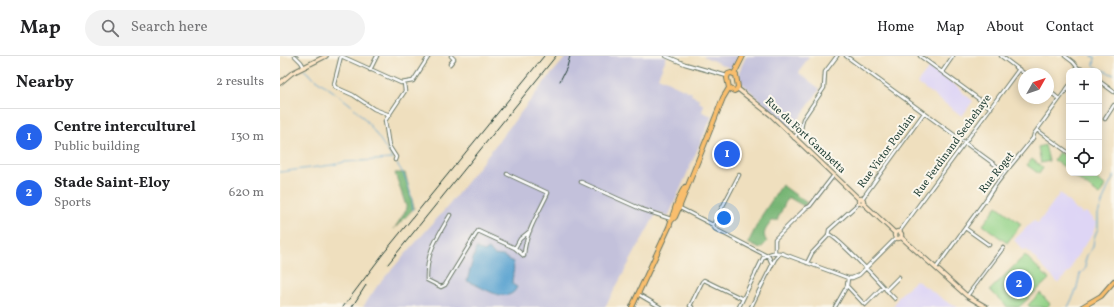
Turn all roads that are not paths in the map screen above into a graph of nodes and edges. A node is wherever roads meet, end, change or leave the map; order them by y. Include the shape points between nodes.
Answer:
1 (295, 56) edge
2 (326, 56) edge
3 (341, 56) edge
4 (377, 56) edge
5 (430, 56) edge
6 (451, 56) edge
7 (666, 56) edge
8 (743, 56) edge
9 (846, 56) edge
10 (920, 56) edge
11 (953, 56) edge
12 (1001, 56) edge
13 (1065, 56) edge
14 (835, 57) edge
15 (450, 64) dead end
16 (304, 67) junction
17 (1018, 68) edge
18 (1078, 68) edge
19 (370, 70) junction
20 (1018, 70) edge
21 (942, 72) junction
22 (734, 74) junction
23 (726, 76) junction
24 (280, 83) edge
25 (404, 83) junction
26 (1102, 83) edge
27 (729, 88) junction
28 (738, 89) junction
29 (1066, 90) edge
30 (1114, 92) edge
31 (1054, 95) edge
32 (1059, 99) junction
33 (1114, 105) edge
34 (991, 108) junction
35 (924, 113) junction
36 (390, 115) junction
37 (1104, 119) dead end
38 (1037, 130) junction
39 (794, 138) junction
40 (965, 143) junction
41 (1066, 151) edge
42 (395, 160) dead end
43 (1005, 172) junction
44 (507, 174) dead end
45 (739, 175) dead end
46 (834, 175) junction
47 (581, 182) dead end
48 (861, 201) junction
49 (677, 207) junction
50 (450, 215) dead end
51 (672, 220) junction
52 (713, 225) junction
53 (965, 228) junction
54 (531, 230) junction
55 (897, 233) junction
56 (828, 234) junction
57 (901, 237) junction
58 (896, 238) junction
59 (989, 245) dead end
60 (515, 248) junction
61 (1003, 248) dead end
62 (775, 252) junction
63 (780, 253) junction
64 (766, 255) junction
65 (807, 263) junction
66 (772, 264) junction
67 (866, 268) junction
68 (936, 268) junction
69 (899, 277) dead end
70 (848, 278) junction
71 (1114, 281) edge
72 (847, 286) junction
73 (884, 288) junction
74 (638, 294) junction
75 (967, 296) junction
76 (743, 299) junction
77 (895, 299) dead end
78 (632, 307) edge
79 (660, 307) edge
80 (691, 307) edge
81 (739, 307) edge
82 (751, 307) edge
83 (835, 307) edge
84 (986, 307) edge
85 (1082, 307) edge

1 - 16 street
2 - 16 street
3 - 19 street
3 - 36 street via 335,87
4 - 19 street
5 - 25 street via 413,80
6 - 15 street via 454,59
7 - 23 street
8 - 22 main road
9 - 35 street
10 - 21 street
11 - 21 street
12 - 17 street
13 - 18 street
14 - 39 street via 825,72 824,88 803,119 801,129
16 - 24 street
19 - 25 street
20 - 34 street, Rue Ferdinand Sechehaye
21 - 34 street
22 - 23 main road
22 - 28 main road
23 - 27 main road
25 - 36 street via 405,91
26 - 30 street
27 - 28 main road via 734,91
27 - 49 main road via 687,184 680,194
28 - 39 street, Rue du Fort Gambetta via 771,115
29 - 32 street, Rue Roget
31 - 32 street
32 - 38 street, Rue Roget
33 - 37 street
34 - 40 street, Rue Ferdinand Sechehaye
35 - 40 street
35 - 48 street, Rue Victor Poulain
36 - 42 street via 386,121 388,146 396,157
38 - 41 street
38 - 43 street, Rue Roget
39 - 46 street, Rue du Fort Gambetta
40 - 43 street
40 - 55 street, Rue Ferdinand Sechehaye
43 - 53 street, Rue Roget
44 - 54 street via 548,193
45 - 52 street
46 - 48 street, Rue du Fort Gambetta
46 - 62 street via 810,206 775,239
47 - 51 street
48 - 55 street, Rue du Fort Gambetta
48 - 56 street, Rue Victor Poulain via 832,227
49 - 51 main road
49 - 52 street
50 - 60 street via 432,247 427,280 442,287 445,285 478,231
51 - 74 main road
52 - 64 street via 715,229
53 - 59 street
53 - 68 street, Rue Roget
54 - 60 street via 520,239
54 - 60 street via 524,256
55 - 57 street via 901,234
55 - 58 street via 894,236
56 - 65 street, Rue Victor Poulain
56 - 67 street
57 - 58 street
57 - 68 street
58 - 67 street
61 - 75 street
62 - 63 street
62 - 64 street
63 - 65 street
63 - 66 street
64 - 66 street
64 - 76 street
65 - 70 street
66 - 82 street
67 - 70 street via 856,277
67 - 73 street
68 - 75 street
69 - 73 street
70 - 72 street
71 - 85 main road via 1101,296
72 - 73 street via 865,305
72 - 83 street
73 - 77 street
74 - 78 main road
74 - 79 street
75 - 84 street
76 - 80 street via 704,280
76 - 81 street

